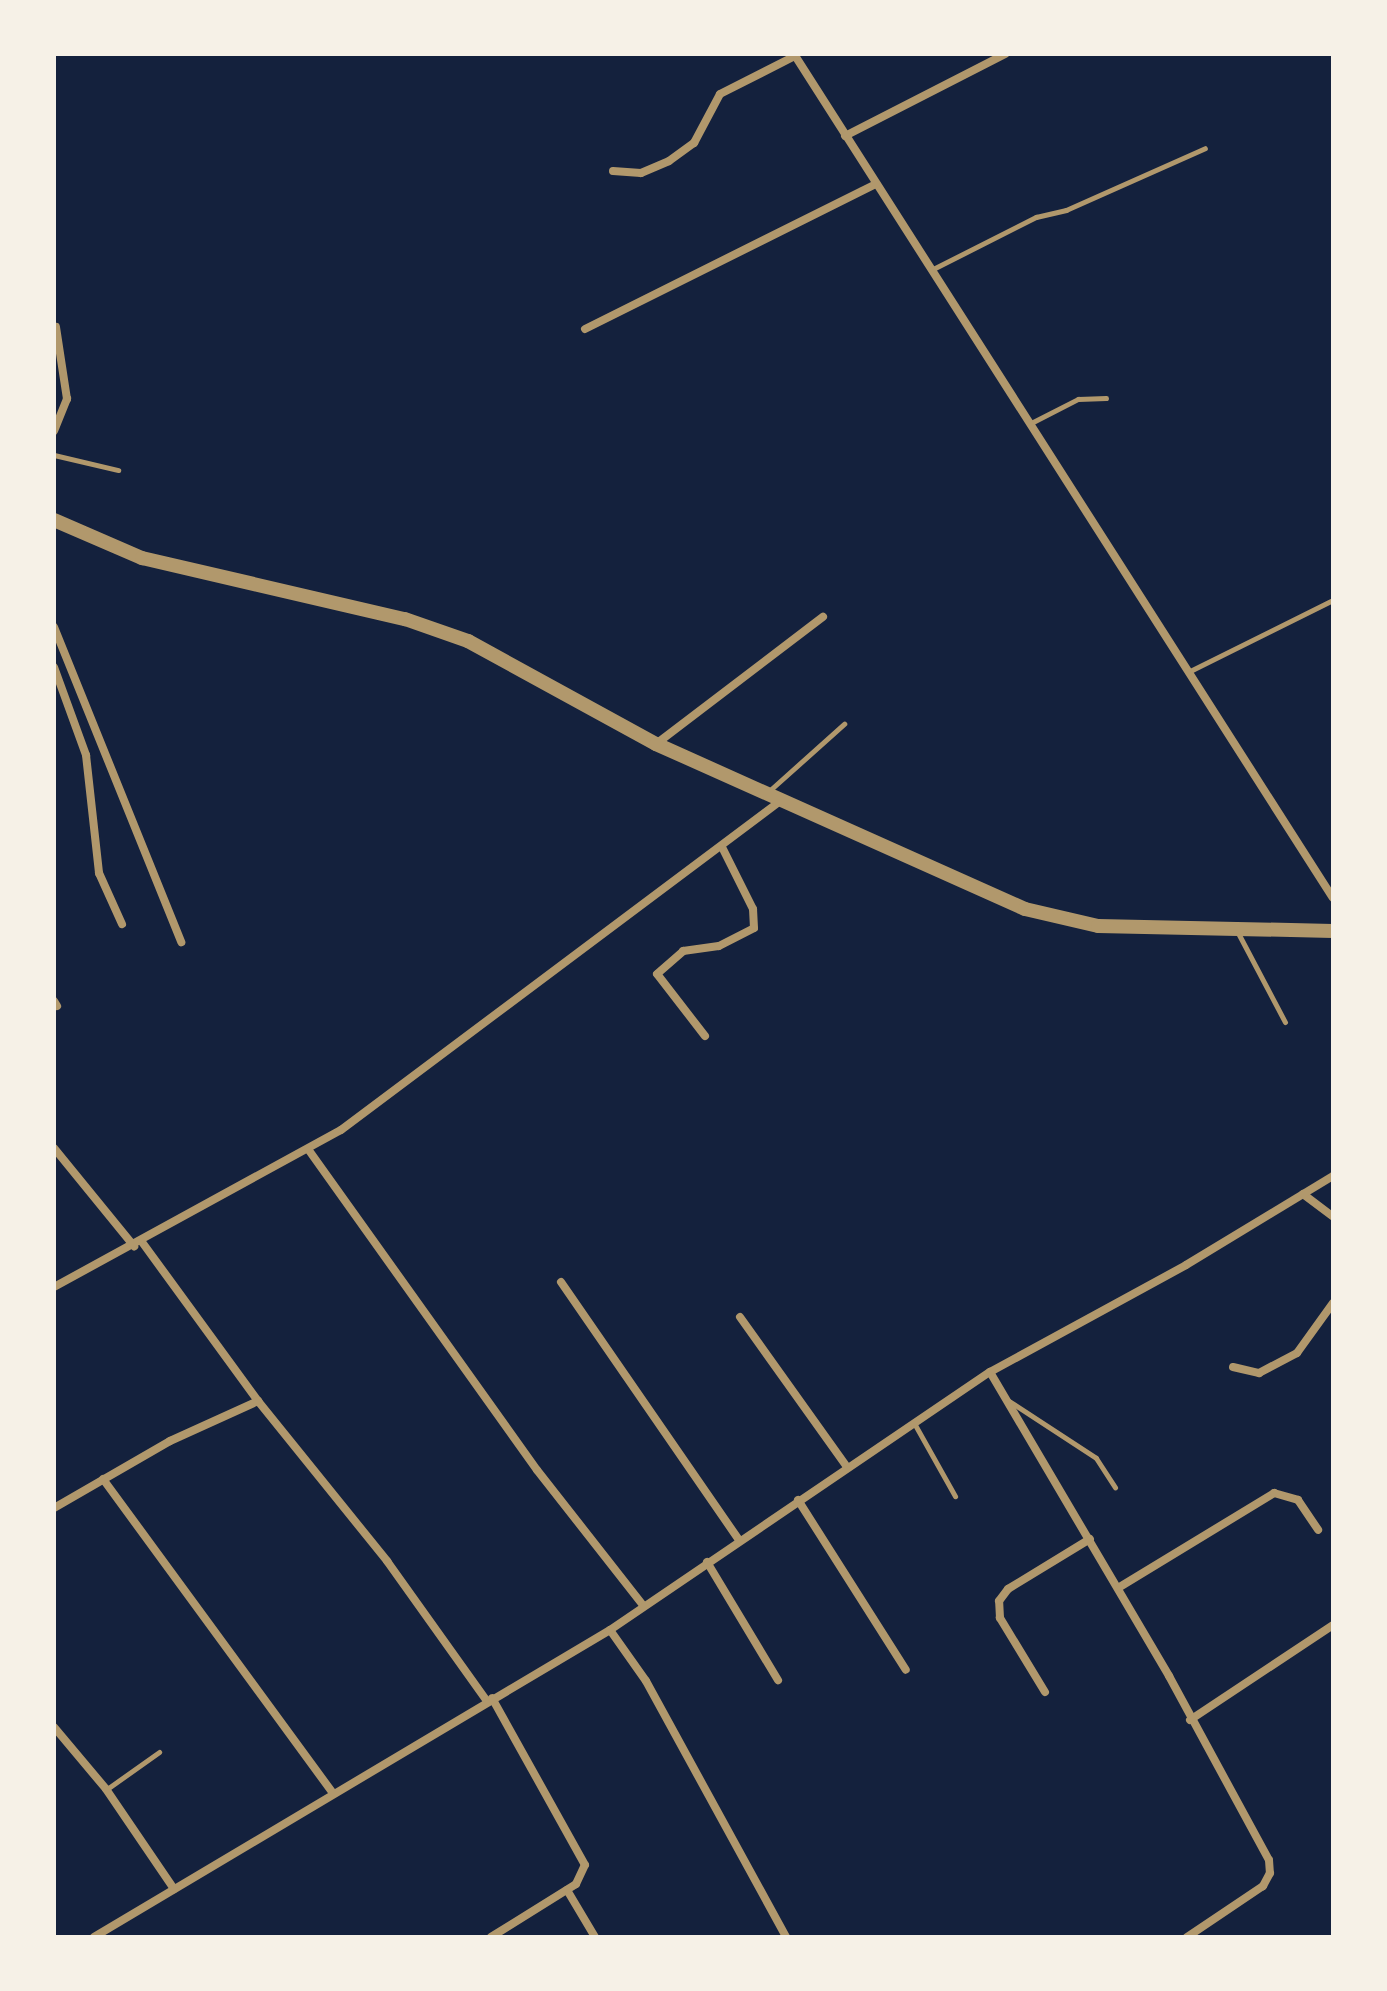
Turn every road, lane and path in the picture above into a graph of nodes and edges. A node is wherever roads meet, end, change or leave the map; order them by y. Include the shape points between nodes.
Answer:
1 (1005, 54) edge
2 (794, 55) edge
3 (845, 136) junction
4 (1205, 148) dead end
5 (613, 171) dead end
6 (876, 184) junction
7 (931, 270) junction
8 (56, 327) dead end
9 (585, 329) dead end
10 (1106, 398) dead end
11 (1031, 423) junction
12 (54, 431) edge
13 (54, 455) edge
14 (118, 470) dead end
15 (54, 520) edge
16 (1333, 600) edge
17 (823, 617) dead end
18 (54, 627) edge
19 (54, 667) edge
20 (1190, 671) junction
21 (844, 724) dead end
22 (656, 744) junction
23 (765, 795) junction
24 (779, 802) junction
25 (722, 847) junction
26 (1333, 898) edge
27 (122, 924) dead end
28 (1236, 929) junction
29 (1333, 931) edge
30 (181, 942) dead end
31 (1285, 1022) dead end
32 (705, 1036) dead end
33 (54, 1148) edge
34 (308, 1149) junction
35 (1333, 1176) edge
36 (1303, 1194) junction
37 (1333, 1217) edge
38 (138, 1244) junction
39 (561, 1282) dead end
40 (54, 1287) edge
41 (1333, 1303) edge
42 (740, 1317) dead end
43 (1233, 1367) dead end
44 (990, 1372) junction
45 (258, 1401) junction
46 (1008, 1401) junction
47 (914, 1422) junction
48 (847, 1467) junction
49 (103, 1479) junction
50 (1115, 1487) dead end
51 (955, 1496) dead end
52 (798, 1500) junction
53 (54, 1508) edge
54 (1318, 1530) dead end
55 (1090, 1539) junction
56 (739, 1540) junction
57 (707, 1562) junction
58 (1118, 1588) junction
59 (643, 1605) junction
60 (1333, 1625) edge
61 (610, 1630) junction
62 (906, 1670) dead end
63 (778, 1680) dead end
64 (1045, 1692) dead end
65 (490, 1699) junction
66 (1190, 1720) junction
67 (54, 1727) edge
68 (159, 1752) dead end
69 (106, 1789) junction
70 (333, 1793) junction
71 (174, 1889) junction
72 (567, 1890) junction
73 (94, 1937) edge
74 (491, 1937) edge
75 (595, 1937) edge
76 (786, 1937) edge
77 (1187, 1937) edge

1 - 3 street
2 - 3 street
2 - 5 street via 720,94 694,143 669,161 641,173
3 - 6 street
4 - 7 lane via 1066,210 1036,217
6 - 7 street
6 - 9 street
7 - 11 street
8 - 12 street via 67,399
10 - 11 lane via 1078,399
11 - 20 street
13 - 14 lane
15 - 22 street via 142,558 405,619 468,641
16 - 20 lane
17 - 22 street
18 - 30 street
19 - 27 street via 86,755 99,873
20 - 26 street
21 - 23 lane
22 - 23 street
23 - 24 street
24 - 25 street
24 - 28 street via 1025,909 1098,926
25 - 32 street via 753,909 754,928 719,946 683,951 657,974
25 - 34 street
28 - 29 street
28 - 31 lane
33 - 38 street
34 - 38 street
34 - 59 street via 537,1470
35 - 36 street
36 - 37 street
36 - 44 street
38 - 40 street
38 - 45 street
39 - 56 street
41 - 43 street via 1297,1353 1259,1373
42 - 48 street
44 - 46 street
44 - 47 street
45 - 49 street via 181,1435
45 - 65 street
46 - 50 lane via 1096,1458
46 - 55 street
47 - 48 street
47 - 51 lane
48 - 52 street
49 - 53 street
49 - 70 street
52 - 56 street
52 - 62 street
54 - 58 street via 1298,1500 1274,1493
55 - 58 street
55 - 64 street via 1008,1589 999,1601 1000,1618
56 - 57 street
57 - 59 street
57 - 63 street
58 - 66 street
59 - 61 street
60 - 66 street
61 - 65 street
61 - 76 street via 654,1694
65 - 70 street
65 - 72 street via 585,1865 582,1878
66 - 77 street via 1271,1867 1263,1886
67 - 69 street
68 - 69 lane
69 - 71 street
70 - 71 street
71 - 73 street
72 - 74 street
72 - 75 street

